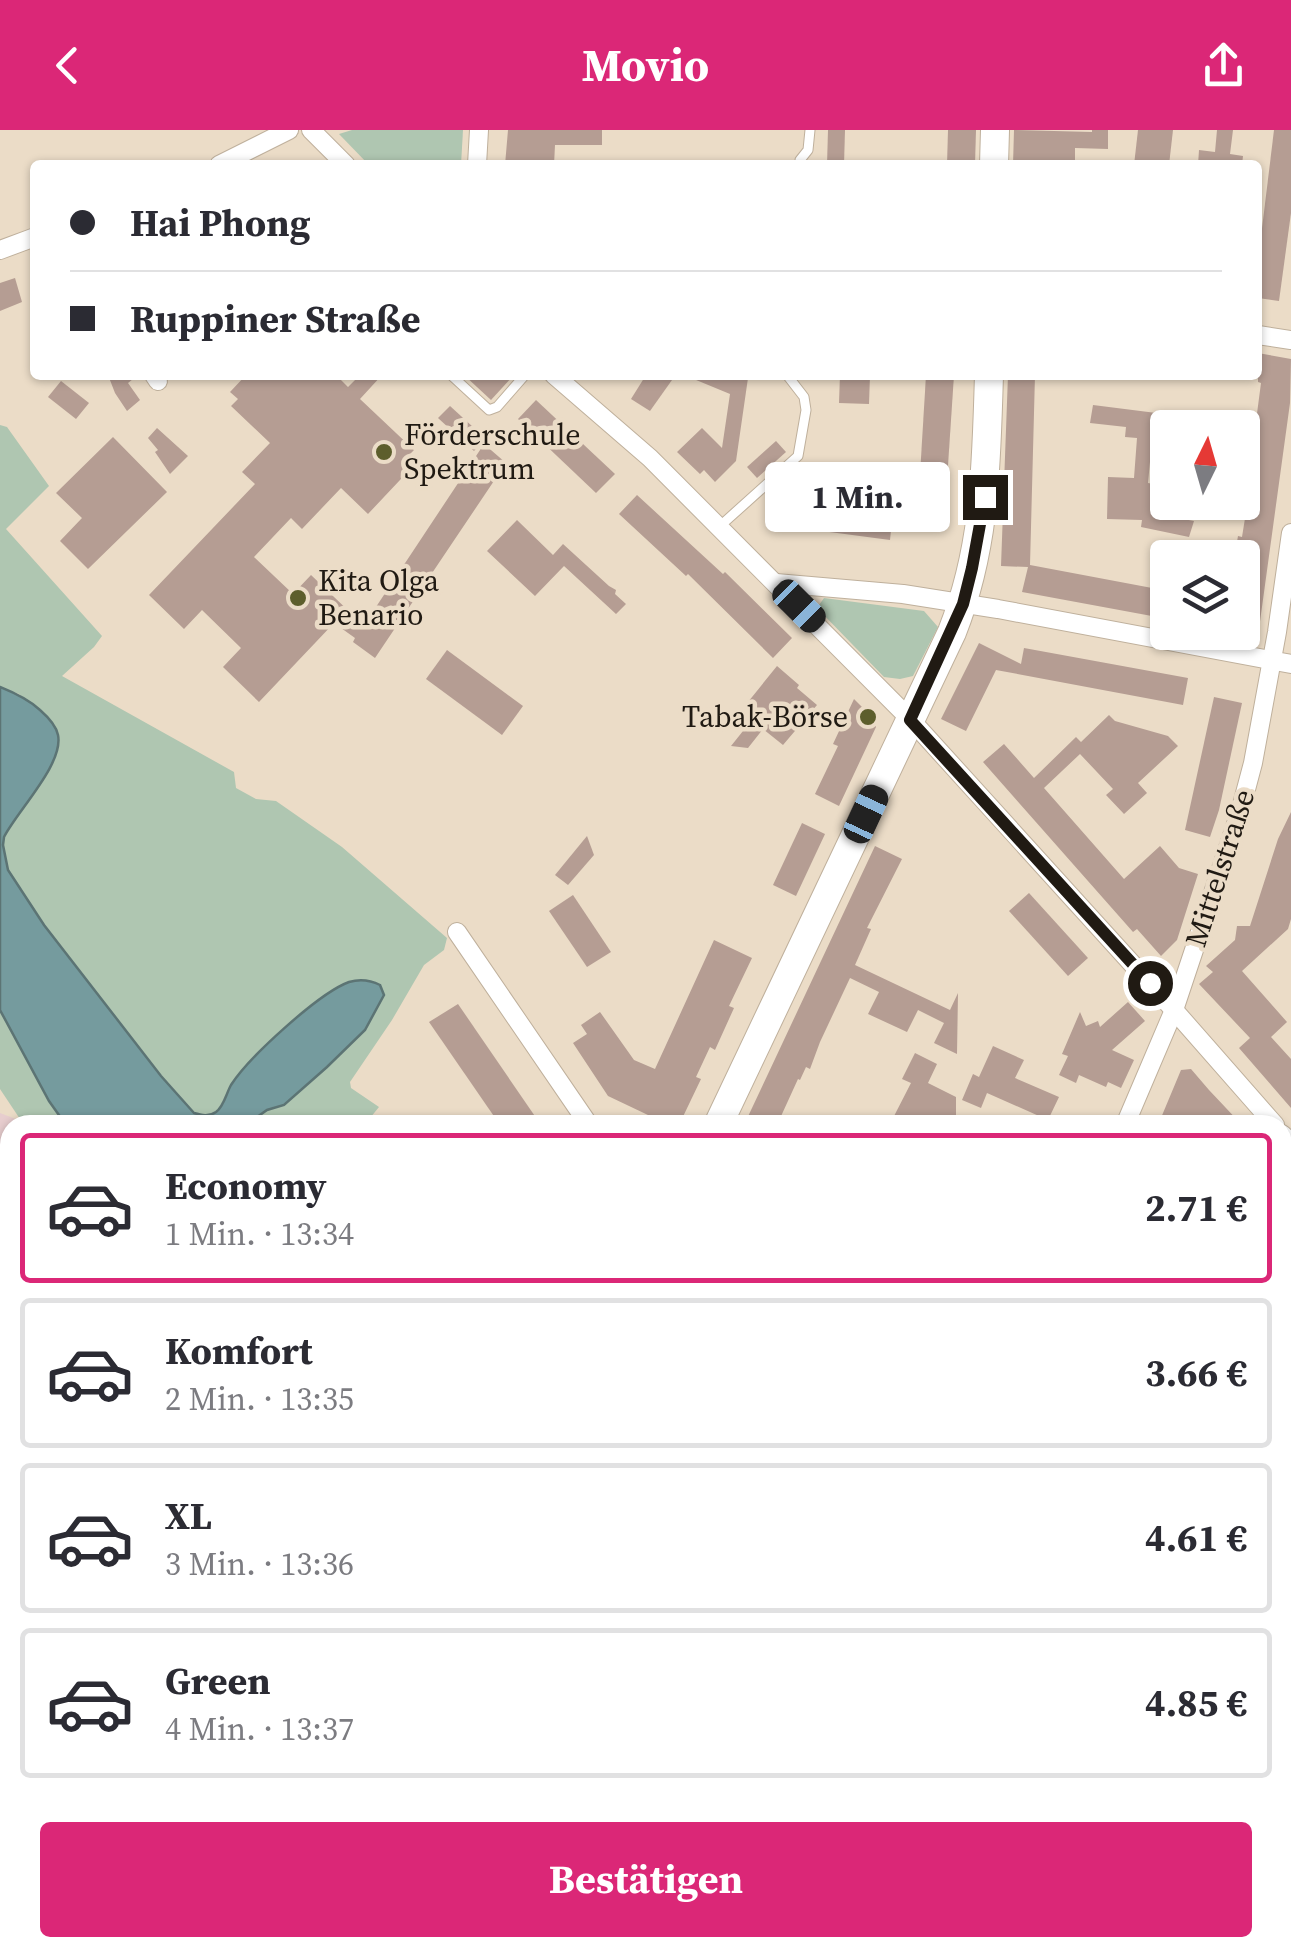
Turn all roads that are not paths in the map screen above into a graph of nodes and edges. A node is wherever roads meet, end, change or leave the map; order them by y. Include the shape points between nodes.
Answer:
1 (288, 130) edge
2 (311, 130) edge
3 (479, 130) edge
4 (810, 130) edge
5 (995, 130) edge
6 (229, 160) edge
7 (341, 160) edge
8 (477, 160) edge
9 (800, 160) edge
10 (994, 160) edge
11 (30, 239) edge
12 (0, 250) edge
13 (1262, 335) edge
14 (1291, 340) edge
15 (456, 380) edge
16 (520, 380) edge
17 (560, 380) edge
18 (790, 380) edge
19 (988, 380) edge
20 (719, 527) junction
21 (1291, 533) edge
22 (776, 583) junction
23 (963, 604) junction
24 (1272, 661) junction
25 (1291, 664) edge
26 (910, 720) junction
27 (457, 932) dead end
28 (1174, 1010) junction
29 (582, 1115) edge
30 (723, 1115) edge
31 (1129, 1115) edge
32 (1266, 1115) edge

1 - 6 street
2 - 7 street
3 - 8 street
4 - 9 lane
5 - 10 main road
11 - 12 street
13 - 14 street
15 - 16 lane via 489,410
17 - 20 street
18 - 20 lane via 806,410 798,456
19 - 23 main road via 985,497
20 - 22 street
21 - 24 street, Mittelstraße
22 - 23 street
22 - 26 street
23 - 24 street
23 - 26 main road
24 - 25 street
24 - 28 street, Mittelstraße via 1240,812
26 - 28 street
26 - 30 main road
27 - 29 street
28 - 31 street, Mittelstraße
28 - 32 street

